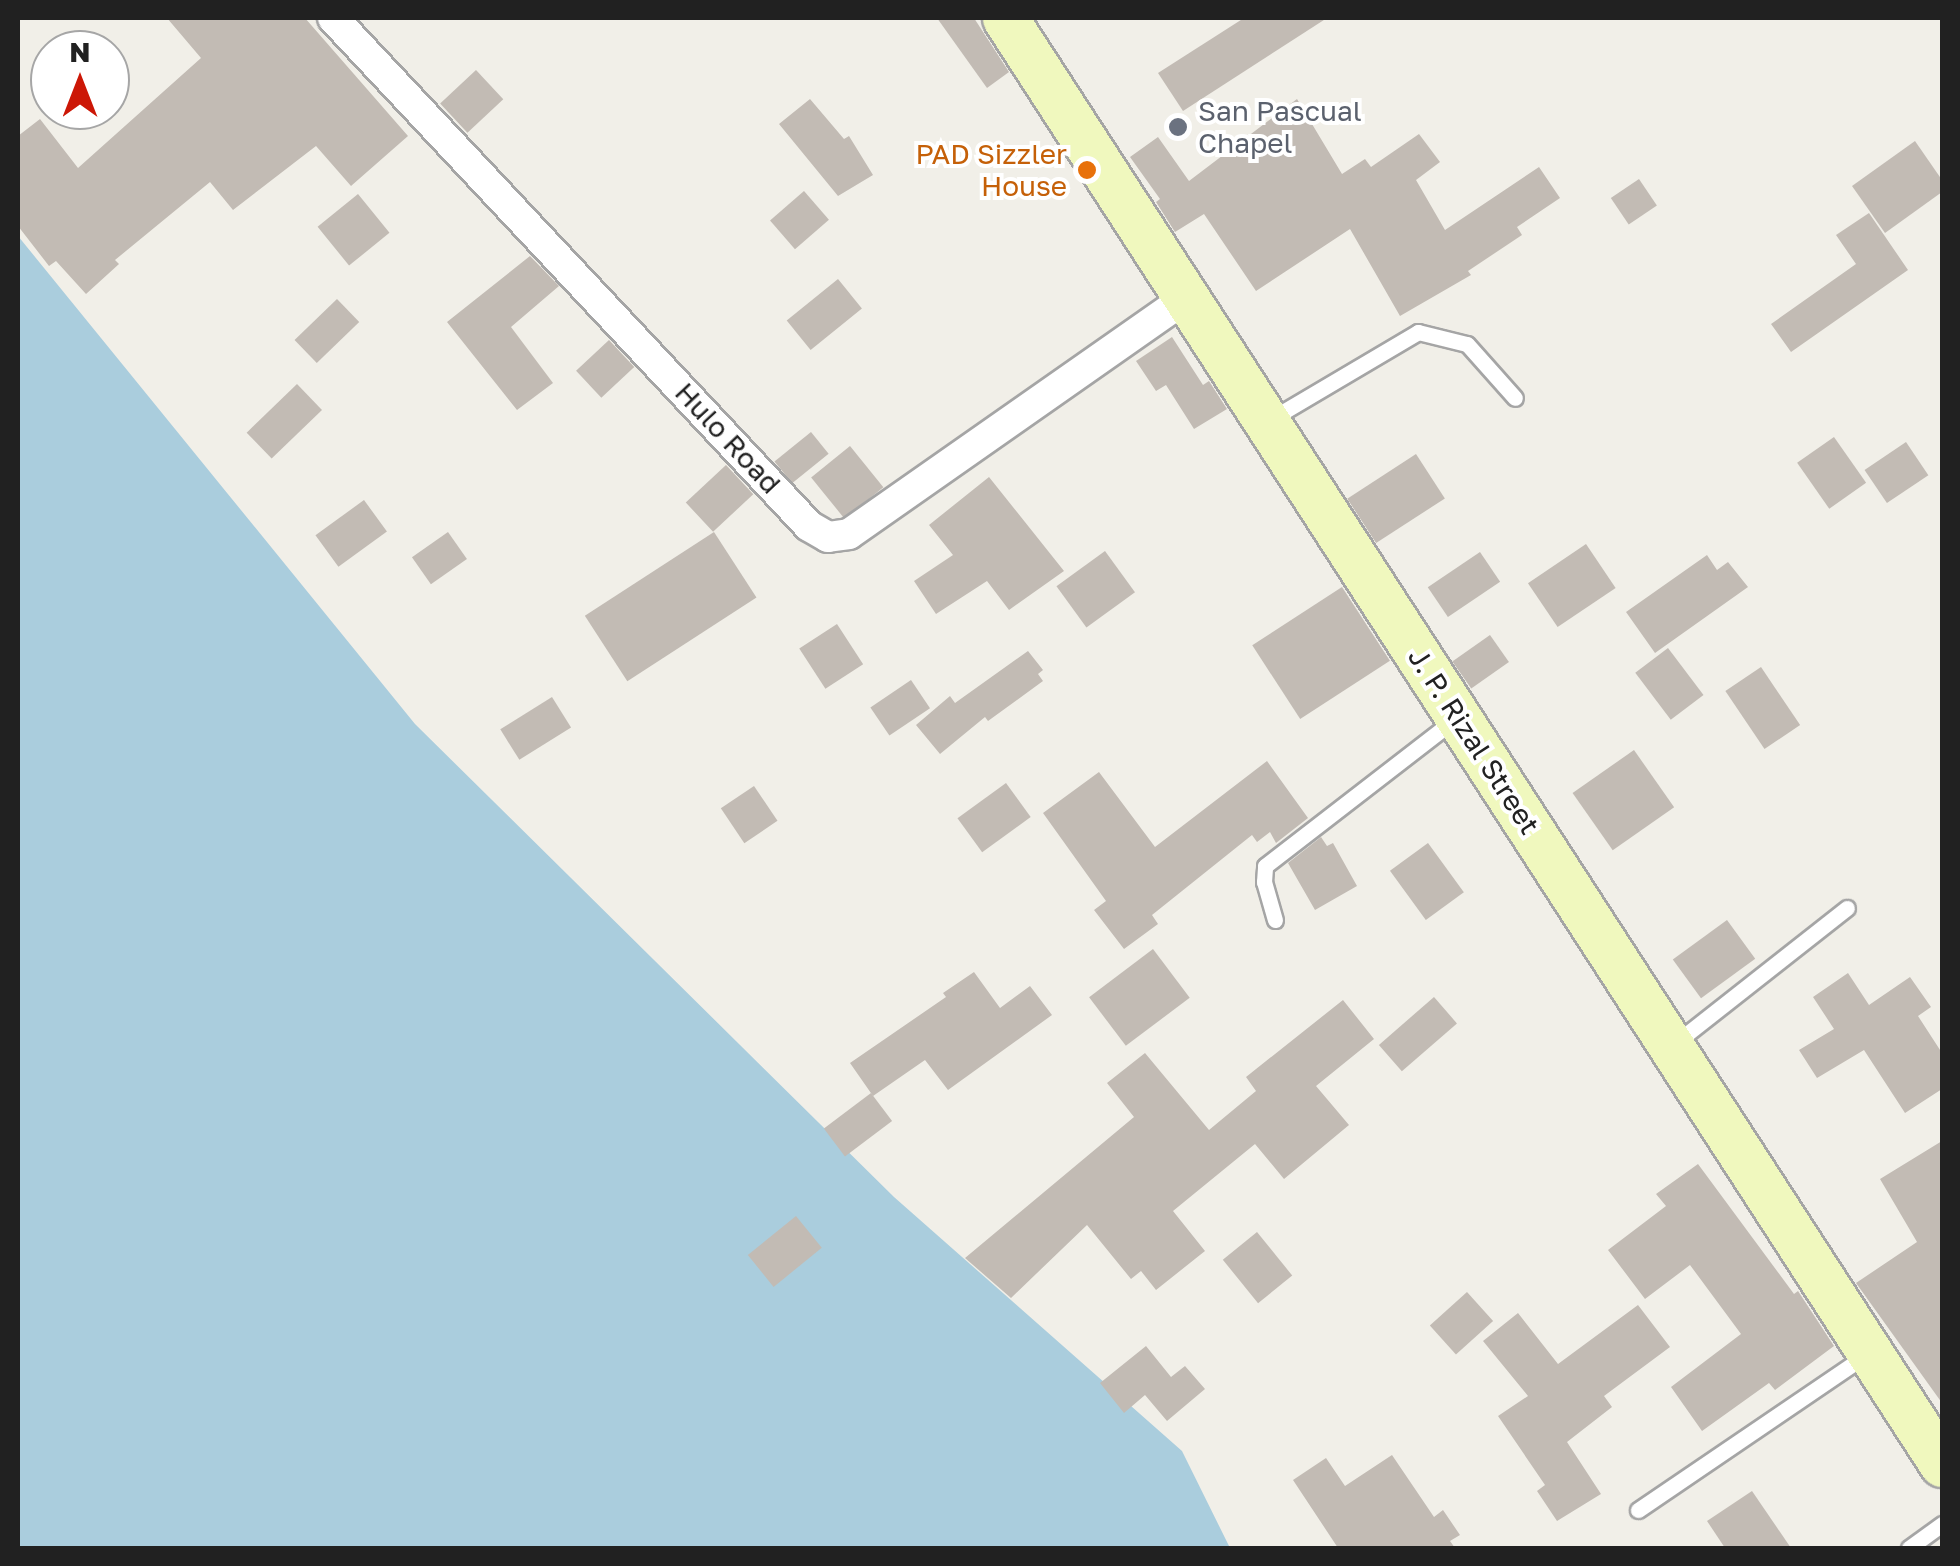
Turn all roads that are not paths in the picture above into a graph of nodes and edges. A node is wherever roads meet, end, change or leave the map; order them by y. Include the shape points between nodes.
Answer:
1 (333, 18) edge
2 (1005, 18) edge
3 (1188, 297) junction
4 (1515, 398) dead end
5 (1268, 421) junction
6 (1458, 716) junction
7 (1847, 908) dead end
8 (1276, 920) dead end
9 (1671, 1046) junction
10 (1868, 1354) junction
11 (1942, 1464) edge
12 (1638, 1510) dead end
13 (1942, 1524) edge
14 (1909, 1548) edge

1 - 3 street, Hulo Road via 809,526 828,537 849,534
2 - 3 main road, J. P. Rizal Street
3 - 5 main road, J. P. Rizal Street
4 - 5 lane via 1467,344 1418,332
5 - 6 main road, J. P. Rizal Street
6 - 8 lane via 1265,866
6 - 9 main road, J. P. Rizal Street
7 - 9 lane
9 - 10 main road, J. P. Rizal Street
10 - 11 main road, J. P. Rizal Street
10 - 12 lane
13 - 14 lane

